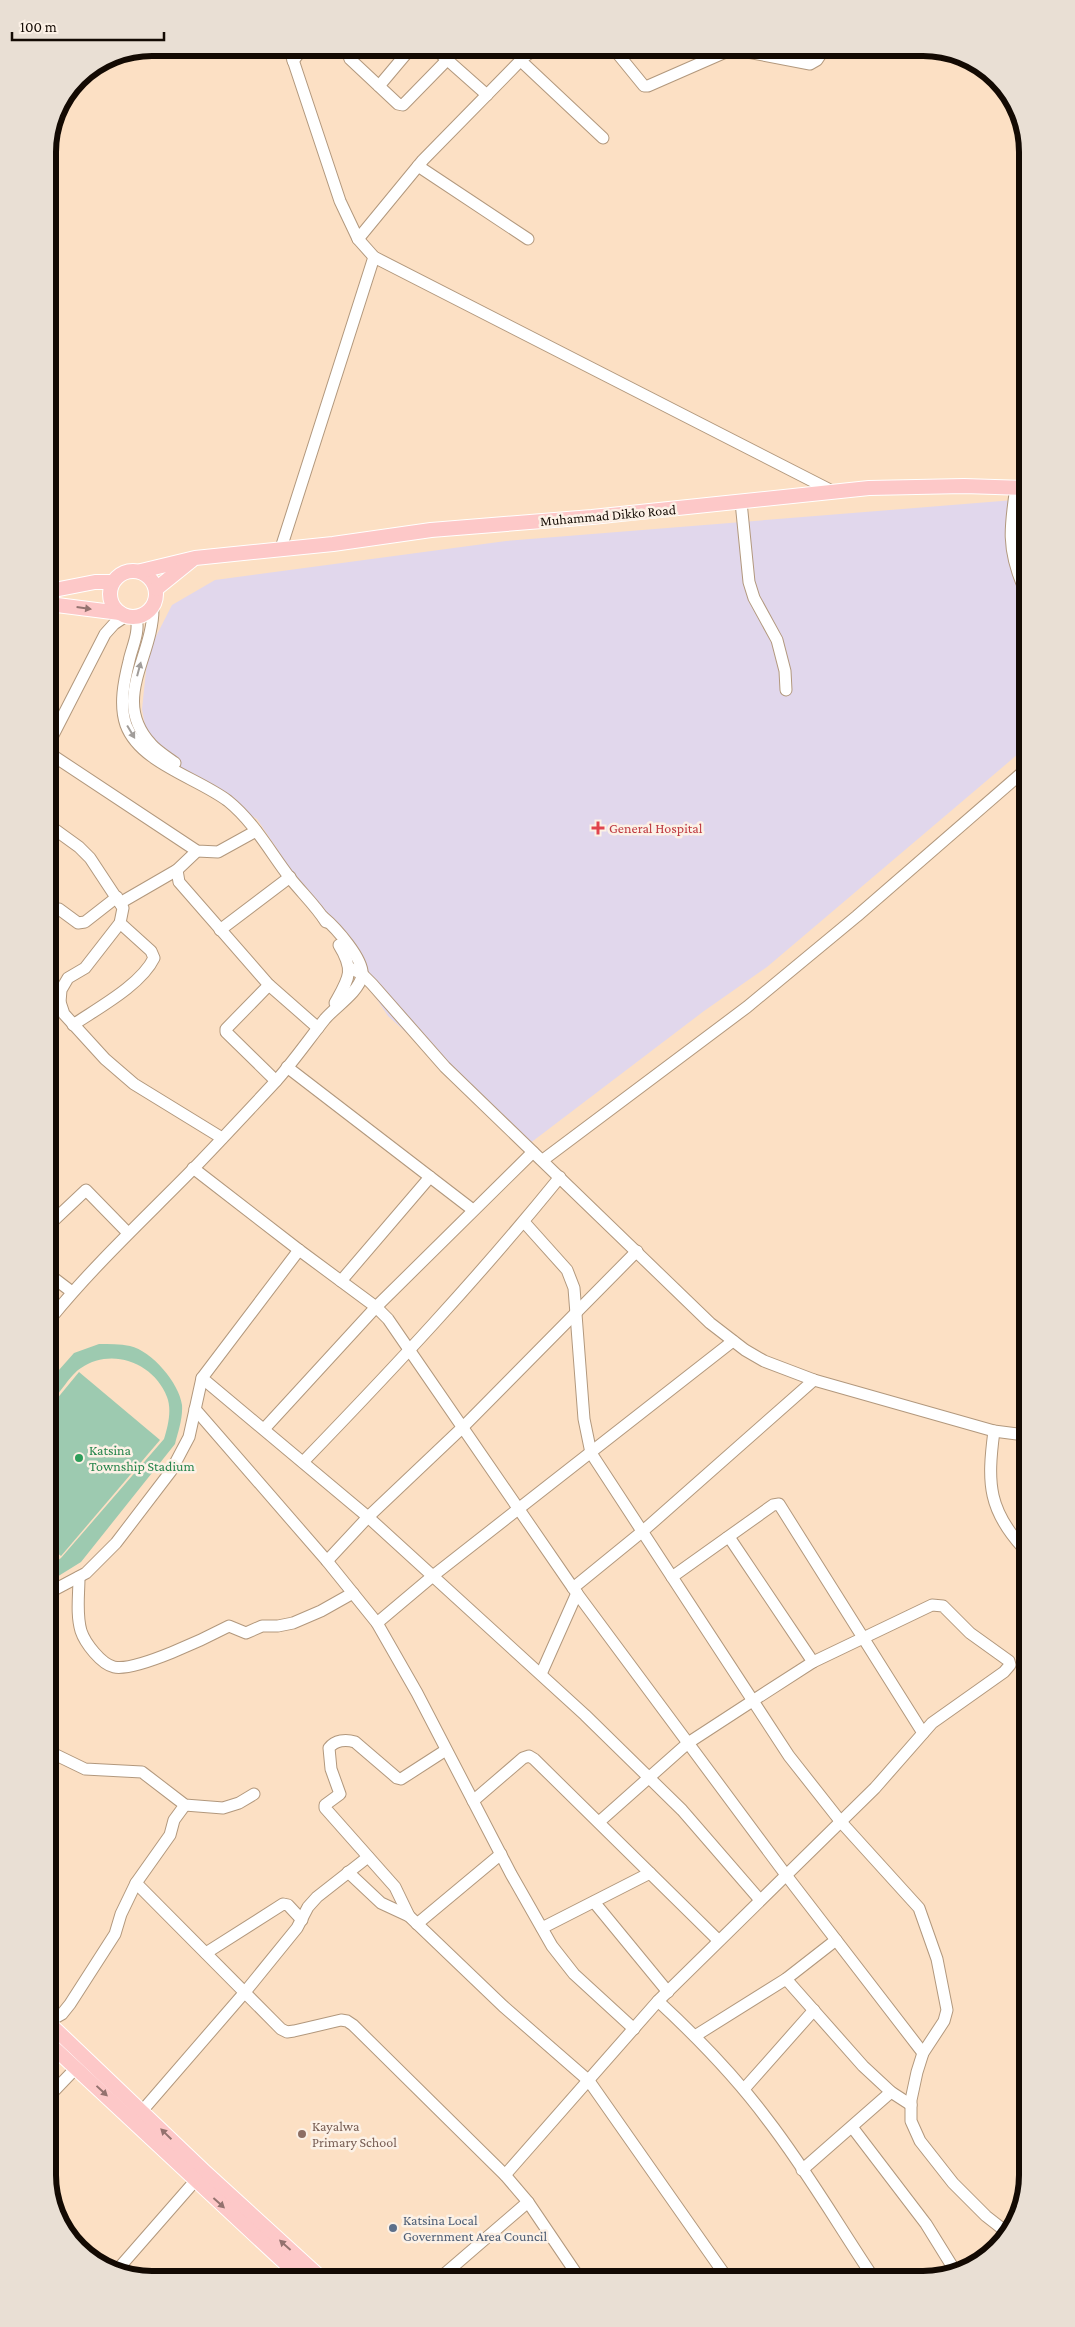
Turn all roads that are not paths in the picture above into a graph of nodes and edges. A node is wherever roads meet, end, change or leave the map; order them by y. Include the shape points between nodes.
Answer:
1 (291, 56) edge
2 (297, 56) edge
3 (349, 56) edge
4 (404, 56) edge
5 (443, 56) edge
6 (526, 56) edge
7 (620, 56) edge
8 (717, 56) edge
9 (774, 56) edge
10 (820, 56) edge
11 (447, 60) junction
12 (293, 61) junction
13 (521, 61) junction
14 (379, 86) junction
15 (488, 94) junction
16 (604, 138) dead end
17 (418, 166) junction
18 (358, 239) junction
19 (528, 239) dead end
20 (374, 257) junction
21 (1019, 488) edge
22 (834, 492) junction
23 (741, 502) junction
24 (281, 548) junction
25 (195, 558) junction
26 (141, 571) junction
27 (1019, 573) edge
28 (112, 582) junction
29 (156, 589) junction
30 (56, 590) edge
31 (56, 605) edge
32 (152, 607) junction
33 (127, 615) junction
34 (786, 690) dead end
35 (56, 729) edge
36 (56, 758) edge
37 (1019, 775) edge
38 (193, 779) junction
39 (56, 831) edge
40 (256, 831) junction
41 (196, 852) junction
42 (177, 870) junction
43 (290, 877) junction
44 (118, 900) junction
45 (56, 909) edge
46 (323, 917) junction
47 (120, 923) junction
48 (220, 930) junction
49 (350, 968) junction
50 (362, 974) junction
51 (269, 986) junction
52 (60, 1002) junction
53 (56, 1007) edge
54 (328, 1015) junction
55 (74, 1025) junction
56 (318, 1028) junction
57 (287, 1067) junction
58 (276, 1081) junction
59 (222, 1138) junction
60 (533, 1152) junction
61 (543, 1160) junction
62 (194, 1168) junction
63 (430, 1177) junction
64 (560, 1177) junction
65 (473, 1210) junction
66 (56, 1218) edge
67 (524, 1222) junction
68 (128, 1232) junction
69 (299, 1250) junction
70 (637, 1251) junction
71 (56, 1281) edge
72 (341, 1281) junction
73 (72, 1292) junction
74 (376, 1307) junction
75 (56, 1312) edge
76 (575, 1316) junction
77 (733, 1341) junction
78 (410, 1351) junction
79 (202, 1378) junction
80 (814, 1380) junction
81 (195, 1410) junction
82 (463, 1427) junction
83 (264, 1429) junction
84 (994, 1431) junction
85 (1019, 1434) edge
86 (591, 1453) junction
87 (304, 1462) junction
88 (519, 1509) junction
89 (368, 1517) junction
90 (643, 1531) junction
91 (727, 1538) junction
92 (1019, 1543) edge
93 (328, 1561) junction
94 (434, 1575) junction
95 (672, 1576) junction
96 (79, 1577) junction
97 (56, 1589) edge
98 (575, 1591) junction
99 (353, 1593) junction
100 (376, 1623) junction
101 (861, 1638) junction
102 (813, 1662) junction
103 (541, 1674) junction
104 (754, 1700) junction
105 (923, 1733) junction
106 (688, 1743) junction
107 (446, 1750) junction
108 (56, 1755) edge
109 (649, 1778) junction
110 (254, 1794) dead end
111 (473, 1801) junction
112 (186, 1806) junction
113 (599, 1822) junction
114 (841, 1822) junction
115 (500, 1854) junction
116 (368, 1857) junction
117 (348, 1872) junction
118 (650, 1873) junction
119 (786, 1876) junction
120 (136, 1883) junction
121 (760, 1900) junction
122 (594, 1902) junction
123 (302, 1920) junction
124 (413, 1920) junction
125 (542, 1928) junction
126 (718, 1940) junction
127 (836, 1940) junction
128 (206, 1953) junction
129 (786, 1979) junction
130 (245, 1992) junction
131 (668, 1992) junction
132 (658, 2002) junction
133 (814, 2010) junction
134 (56, 2017) edge
135 (634, 2029) junction
136 (56, 2030) edge
137 (695, 2036) junction
138 (56, 2050) edge
139 (924, 2053) junction
140 (76, 2068) junction
141 (589, 2081) junction
142 (56, 2089) edge
143 (744, 2089) junction
144 (891, 2092) junction
145 (911, 2105) junction
146 (142, 2111) junction
147 (852, 2127) junction
148 (802, 2170) junction
149 (505, 2175) junction
150 (194, 2181) junction
151 (528, 2202) junction
152 (1002, 2229) edge
153 (122, 2265) edge
154 (952, 2266) edge
155 (290, 2268) junction
156 (287, 2271) edge
157 (293, 2271) edge
158 (313, 2271) edge
159 (448, 2271) edge
160 (575, 2271) edge
161 (722, 2271) edge
162 (869, 2271) edge

1 - 12 street
2 - 12 street
3 - 14 street
4 - 14 street
5 - 11 street
6 - 13 street
7 - 8 street via 644,86
9 - 10 street via 810,64
11 - 14 street via 403,106
11 - 15 street
12 - 18 street via 340,201
13 - 15 street
13 - 16 street
15 - 17 street
17 - 18 street
17 - 19 street
18 - 20 street
20 - 22 street
20 - 24 street
21 - 22 main road, Muhammad Dikko Road via 869,488
21 - 27 street via 1010,527 1010,545
22 - 23 main road, Muhammad Dikko Road
23 - 24 main road, Muhammad Dikko Road via 431,530
23 - 34 street via 749,582 777,640
24 - 25 main road, Muhammad Dikko Road
25 - 26 main road, Muhammad Dikko Road
25 - 29 main road
26 - 28 main road via 127,570
26 - 29 main road via 153,581
28 - 30 main road
28 - 33 main road via 110,600
29 - 32 main road
31 -> 33 main road
32 - 33 main road via 147,613
38 -> 32 street via 151,744 132,712 132,696 151,634
33 - 35 street via 105,634
33 -> 38 street via 137,631 123,698 126,725 140,746 157,760
36 - 41 street
37 - 61 street via 747,1007
38 - 40 street via 228,801
39 - 44 street via 84,852
40 - 41 street via 218,852
40 - 43 street
41 - 42 street
42 - 44 street
42 - 48 street via 179,882
43 - 46 street
43 - 48 street
44 - 45 street via 86,922 78,923
44 - 47 street via 123,916
46 - 49 street
46 - 50 street via 360,962
47 - 52 street via 86,968 68,978 61,990
47 - 55 street via 151,952 154,958 150,967 119,994
48 - 51 street
49 - 50 street
49 - 54 street via 348,980
50 - 54 street via 356,988
50 - 60 street via 445,1067
51 - 56 street
51 - 58 street via 226,1030
52 - 53 street
52 - 55 street via 64,1014
54 - 56 street
55 - 59 street via 105,1059 134,1084
56 - 57 street
57 - 58 street
57 - 63 street
58 - 59 street
59 - 62 street
60 - 61 street
60 - 65 street
61 - 64 street
62 - 68 street
62 - 69 street
63 - 65 street
63 - 72 street
64 - 67 street
64 - 70 street
65 - 74 street
66 - 68 street via 86,1190
67 - 76 street via 568,1270 574,1288
67 - 78 street
68 - 73 street
69 - 72 street
69 - 79 street
70 - 76 street
70 - 77 street via 710,1323
71 - 73 street
72 - 74 street
73 - 75 street
74 - 78 street
74 - 83 street
76 - 82 street
76 - 86 street via 584,1419
77 - 80 street via 764,1361
77 - 86 street
78 - 82 street
78 - 87 street
79 - 81 street
79 - 83 street
80 - 84 street
80 - 90 street
81 - 93 street
81 - 96 street via 189,1437 171,1471 116,1543
82 - 88 street
82 - 89 street
83 - 87 street
84 - 85 street
84 - 92 street via 990,1463 994,1505 1004,1525
86 - 88 street
86 - 90 street
87 - 89 street
88 - 94 street
88 - 98 street
89 - 93 street
89 - 94 street
90 - 95 street
90 - 98 street
91 - 95 street
91 - 101 street via 779,1504
91 - 102 street via 732,1540
93 - 99 street
94 - 100 street
94 - 103 street
95 - 104 street
96 - 97 street
96 - 99 street via 81,1632 89,1646 112,1666 119,1667 188,1646 229,1626 246,1633 262,1626 293,1623
98 - 103 street
98 - 106 street
99 - 100 street
100 - 107 street
101 - 102 street
101 - 105 street
101 - 105 street via 938,1604 970,1633 1009,1660 1010,1665 1004,1672 945,1712
102 - 104 street
103 - 109 street
104 - 106 street
104 - 114 street via 789,1756
105 - 114 street
106 - 109 street
106 - 119 street
107 - 111 street
107 - 116 street via 401,1779 355,1742 338,1742 329,1748 331,1770 340,1794 325,1808
108 - 112 street via 86,1769 142,1772
109 - 113 street
109 - 121 street via 682,1810
110 - 112 street via 223,1808
111 - 113 street via 529,1756
111 - 115 street
112 - 120 street via 174,1820 170,1836
113 - 118 street
114 - 119 street
114 - 139 street via 914,1901 929,1934 947,2010 944,2022
115 - 124 street
115 - 125 street
116 - 117 street
116 - 124 street via 395,1887
117 - 123 street via 317,1897
117 - 124 street via 381,1903
118 - 122 street
118 - 126 street
119 - 121 street
119 - 127 street
120 - 128 street
120 - 134 street via 115,1934 70,2004
121 - 126 street
122 - 125 street
122 - 131 street
123 - 128 street via 283,1904
123 - 130 street
124 - 141 street via 503,2006
125 - 135 street via 574,1974
126 - 131 street
127 - 129 street
127 - 139 street
128 - 130 street
129 - 133 street
129 - 137 street
130 - 146 street
130 - 149 street via 287,2032 341,2020 353,2025
131 - 132 street
132 - 135 street
132 - 137 street
133 - 143 street
133 - 144 street via 863,2066
135 - 141 street
136 - 146 main road
137 - 143 street
138 - 140 main road
139 - 145 street
140 - 142 street
140 -> 150 main road
141 - 149 street
141 - 161 street
143 - 148 street
144 - 145 street
144 - 147 street
145 - 152 street via 911,2121 920,2141 953,2183
158 -> 146 main road
147 - 148 street
147 - 154 street via 926,2224
148 - 162 street
149 - 151 street
150 - 153 street
150 -> 155 main road
151 - 159 street
151 - 160 street
155 - 156 street
155 - 157 main road

